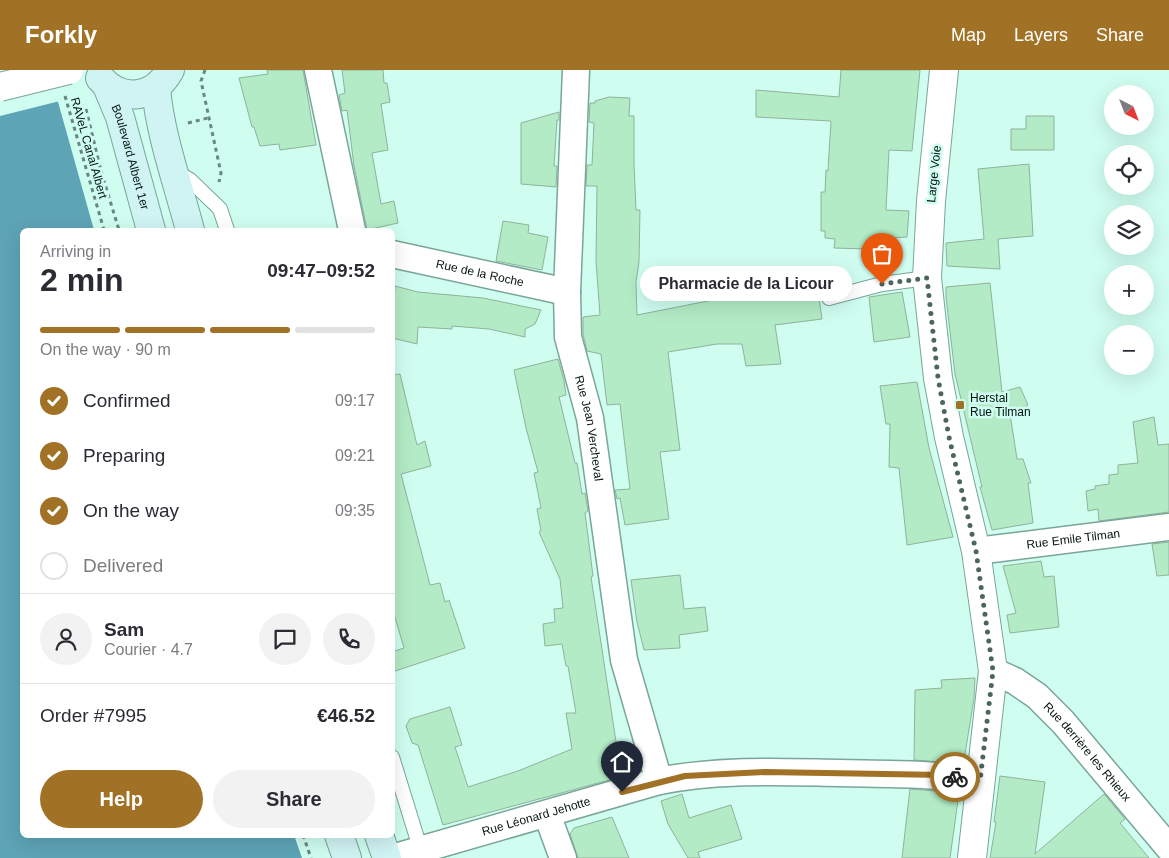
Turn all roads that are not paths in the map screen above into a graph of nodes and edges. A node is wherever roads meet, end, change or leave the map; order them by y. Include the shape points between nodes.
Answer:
1 (318, 70) edge
2 (576, 70) edge
3 (944, 70) edge
4 (67, 76) edge
5 (100, 77) edge
6 (163, 79) edge
7 (0, 87) edge
8 (174, 171) junction
9 (150, 228) edge
10 (189, 228) edge
11 (225, 228) edge
12 (352, 228) edge
13 (395, 255) edge
14 (927, 278) junction
15 (567, 292) junction
16 (829, 298) dead end
17 (1169, 527) edge
18 (976, 551) junction
19 (993, 671) junction
20 (395, 768) edge
21 (659, 781) junction
22 (980, 781) junction
23 (546, 814) junction
24 (340, 838) edge
25 (380, 838) edge
26 (422, 848) junction
27 (1169, 848) edge
28 (347, 858) edge
29 (387, 858) edge
30 (392, 858) edge
31 (563, 858) edge
32 (972, 858) edge

1 - 12 street
2 - 15 street, Rue Jean Vercheval
3 - 14 street, Large Voie
4 - 5 street
4 - 7 street, bridge
5 - 6 main road via 118,92 131,95 144,94
5 - 9 main road, Boulevard Albert 1er via 120,117
6 - 8 main road via 157,108
8 - 10 main road
8 - 11 lane via 190,180 220,209
13 - 15 street, Rue de la Roche
14 - 16 lane via 882,284
14 - 18 street, Large Voie via 939,387
15 - 21 street, Rue Jean Vercheval via 568,337 590,418 624,660
17 - 18 street, Rue Emile Tilman
18 - 19 street, Large Voie
19 - 22 street, Large Voie
19 - 27 street, Rue derrière les Rhieux via 1015,680 1063,722
20 - 26 lane
21 - 22 street, Rue Léonard Jehotte via 685,776 765,772 944,775
21 - 23 street, Rue Léonard Jehotte
22 - 32 street, Large Voie
23 - 26 street, Rue Léonard Jehotte
23 - 31 street
24 - 28 main road
25 - 29 main road
26 - 30 street, Rue Léonard Jehotte

